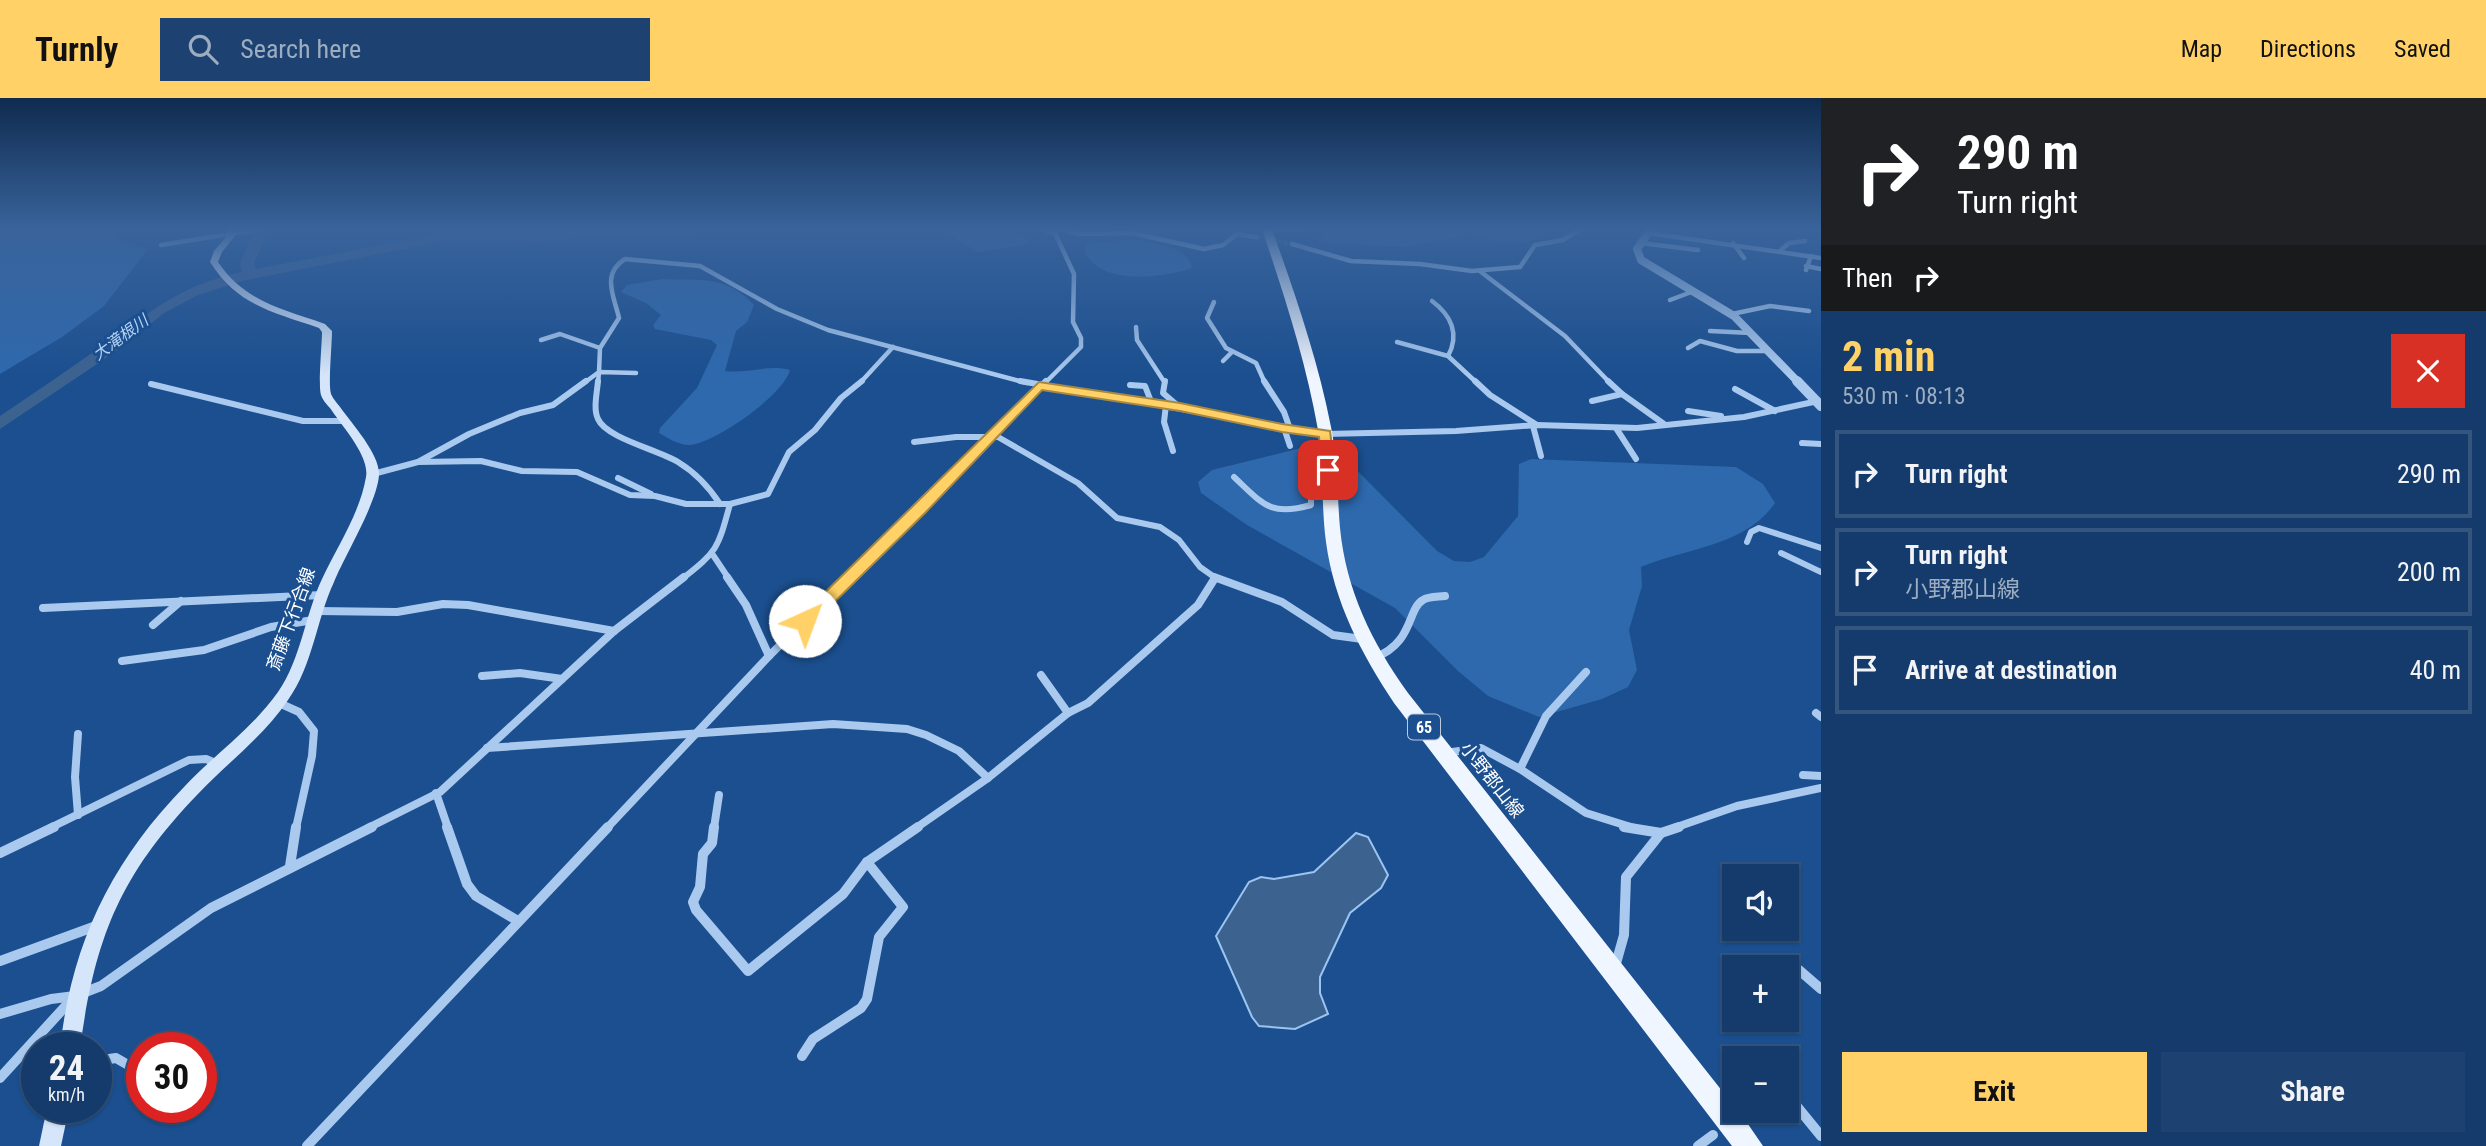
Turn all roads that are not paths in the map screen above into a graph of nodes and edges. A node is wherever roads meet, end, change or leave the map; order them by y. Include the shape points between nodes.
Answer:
1 (225, 278) edge
2 (610, 278) edge
3 (721, 278) edge
4 (1074, 278) edge
5 (1282, 278) edge
6 (1489, 278) edge
7 (1672, 278) edge
8 (1694, 291) junction
9 (1670, 300) dead end
10 (1432, 301) dead end
11 (1214, 302) dead end
12 (1804, 305) dead end
13 (1756, 308) junction
14 (1810, 311) dead end
15 (1732, 314) junction
16 (1136, 327) dead end
17 (1710, 331) dead end
18 (1751, 333) junction
19 (541, 340) dead end
20 (1397, 342) dead end
21 (893, 347) junction
22 (600, 348) junction
23 (1688, 348) dead end
24 (1769, 351) junction
25 (1232, 352) junction
26 (1448, 356) junction
27 (1223, 361) dead end
28 (599, 372) junction
29 (636, 373) dead end
30 (151, 384) dead end
31 (1039, 386) junction
32 (1130, 386) dead end
33 (1735, 389) dead end
34 (1622, 394) junction
35 (1592, 401) dead end
36 (1819, 401) edge
37 (1152, 404) junction
38 (1166, 405) junction
39 (1180, 407) junction
40 (1688, 411) dead end
41 (1775, 411) junction
42 (1725, 418) junction
43 (343, 421) junction
44 (1534, 425) junction
45 (1665, 425) junction
46 (1616, 428) junction
47 (1287, 429) junction
48 (1326, 433) junction
49 (990, 435) junction
50 (914, 442) dead end
51 (1802, 443) dead end
52 (1821, 444) edge
53 (1290, 446) dead end
54 (1173, 451) dead end
55 (1541, 456) dead end
56 (1636, 459) dead end
57 (418, 462) junction
58 (1328, 470) junction
59 (373, 474) junction
60 (1234, 477) dead end
61 (618, 478) dead end
62 (655, 496) junction
63 (720, 504) junction
64 (730, 504) junction
65 (1747, 542) dead end
66 (1821, 548) edge
67 (1781, 553) dead end
68 (713, 555) junction
69 (1821, 572) edge
70 (1215, 578) junction
71 (322, 595) junction
72 (1445, 596) dead end
73 (181, 601) junction
74 (43, 608) dead end
75 (315, 615) junction
76 (153, 625) dead end
77 (614, 631) junction
78 (1362, 639) junction
79 (769, 656) junction
80 (1374, 658) junction
81 (122, 661) dead end
82 (1586, 672) dead end
83 (1041, 675) dead end
84 (482, 676) dead end
85 (562, 679) junction
86 (279, 703) junction
87 (1068, 713) junction
88 (78, 734) dead end
89 (694, 734) junction
90 (487, 748) junction
91 (1444, 753) junction
92 (219, 764) junction
93 (1520, 769) junction
94 (1803, 775) dead end
95 (1821, 776) edge
96 (988, 778) junction
97 (1819, 791) edge
98 (436, 793) junction
99 (719, 795) dead end
100 (78, 815) junction
101 (1661, 832) junction
102 (0, 853) edge
103 (867, 862) junction
104 (290, 866) junction
105 (518, 921) junction
106 (96, 926) junction
107 (0, 961) edge
108 (1799, 970) edge
109 (1614, 971) junction
110 (1821, 989) edge
111 (75, 996) junction
112 (0, 1014) edge
113 (72, 1032) edge
114 (802, 1056) dead end
115 (0, 1077) edge
116 (1799, 1109) edge
117 (55, 1123) edge
118 (1713, 1135) dead end
119 (1821, 1136) edge
120 (50, 1146) edge
121 (307, 1146) edge
122 (1698, 1146) edge
123 (1749, 1146) edge

1 - 43 main road via 252,302 325,328 330,338 326,395
2 - 22 street via 619,317
3 - 21 street via 810,323
4 - 31 street via 1073,322 1081,347
5 - 48 main road, 小野郡山線 / 65 via 1300,324
6 - 34 street via 1565,336
7 - 8 street
8 - 9 street
8 - 15 street
10 - 26 street via 1450,319 1454,335
11 - 25 street via 1207,318
12 - 13 street via 1763,304
13 - 14 street
13 - 15 street
15 - 18 street
16 - 39 street via 1137,340 1165,381 1163,393
17 - 18 street
18 - 24 street
19 - 22 street via 560,334
20 - 26 street
21 - 31 street
21 - 64 street via 789,452 768,494
22 - 28 street
23 - 24 street via 1700,341 1737,351
24 - 36 street
25 - 27 street
25 - 47 street via 1256,363 1268,391 1284,410
26 - 44 street via 1490,395
28 - 29 street
28 - 57 street via 553,405 469,434
28 - 63 street via 599,422 615,435 684,464 704,479
30 - 43 street via 303,421
31 - 37 street
31 - 49 street
32 - 37 street via 1144,386
33 - 41 street
34 - 35 street
34 - 45 street
36 - 41 street
37 - 38 street
38 - 39 street
38 - 54 street via 1164,422
39 - 47 street
40 - 42 street
41 - 42 street
42 - 45 street
43 - 59 main road via 366,453
44 - 46 street
44 - 48 street
44 - 55 street
45 - 46 street
46 - 56 street
47 - 48 street
47 - 53 street
48 - 58 main road, 小野郡山線 / 65
49 - 50 street
49 - 70 street via 1077,482 1117,518 1160,527
49 - 79 street via 921,509
51 - 52 street
57 - 59 street
57 - 62 street via 481,461 522,471 577,472 630,495
58 - 60 street via 1311,468 1311,505 1281,514 1265,506
58 - 78 main road, 小野郡山線 / 65 via 1339,575
59 - 71 main road, 斎藤下行合線
61 - 62 street
62 - 63 street via 687,504
63 - 64 street
64 - 68 street
65 - 66 street via 1759,528
67 - 69 street
68 - 77 street
68 - 79 street via 746,605
70 - 78 street via 1282,602 1333,635
70 - 87 street via 1198,605 1166,637 1088,703
71 - 73 street
71 - 75 main road, 斎藤下行合線
72 - 80 street via 1425,598 1416,605 1416,618 1397,644 1388,654
73 - 74 street
73 - 76 street
75 - 77 street via 468,605
75 - 81 street via 204,650
75 - 86 main road, 斎藤下行合線 via 298,671
77 - 85 street
78 - 80 main road, 小野郡山線 / 65
79 - 89 street
80 - 91 main road, 小野郡山線 / 65
82 - 93 street via 1570,685 1542,723
83 - 87 street
84 - 85 street via 520,673
85 - 90 street
86 - 92 main road, 斎藤下行合線
86 - 104 street via 299,712 314,731
87 - 96 street
88 - 100 street
89 - 90 street
89 - 96 street via 833,724 907,729 951,746
89 - 105 street
90 - 98 street
91 - 93 street via 1481,748
91 - 109 main road, 小野郡山線 / 65
92 - 100 street via 189,760
92 - 106 main road, 斎藤下行合線 via 133,858
93 - 101 street via 1586,813 1620,826
94 - 95 street
96 - 103 street
97 - 101 street via 1737,806
98 - 104 street
98 - 105 street via 467,884 476,896
99 - 103 street via 712,843 704,855 693,902 748,971 843,894
100 - 102 street
101 - 109 street via 1626,877 1624,935
103 - 114 street via 903,907 879,937 867,999 861,1008 813,1039
104 - 111 street via 211,908 101,986
105 - 121 street
106 - 107 street
106 - 111 main road, 斎藤下行合線
108 - 110 street
109 - 123 main road, 小野郡山線 / 65
111 - 112 street
111 - 113 main road, 斎藤下行合線
111 - 115 street
116 - 119 street
117 - 120 main road
118 - 122 street

